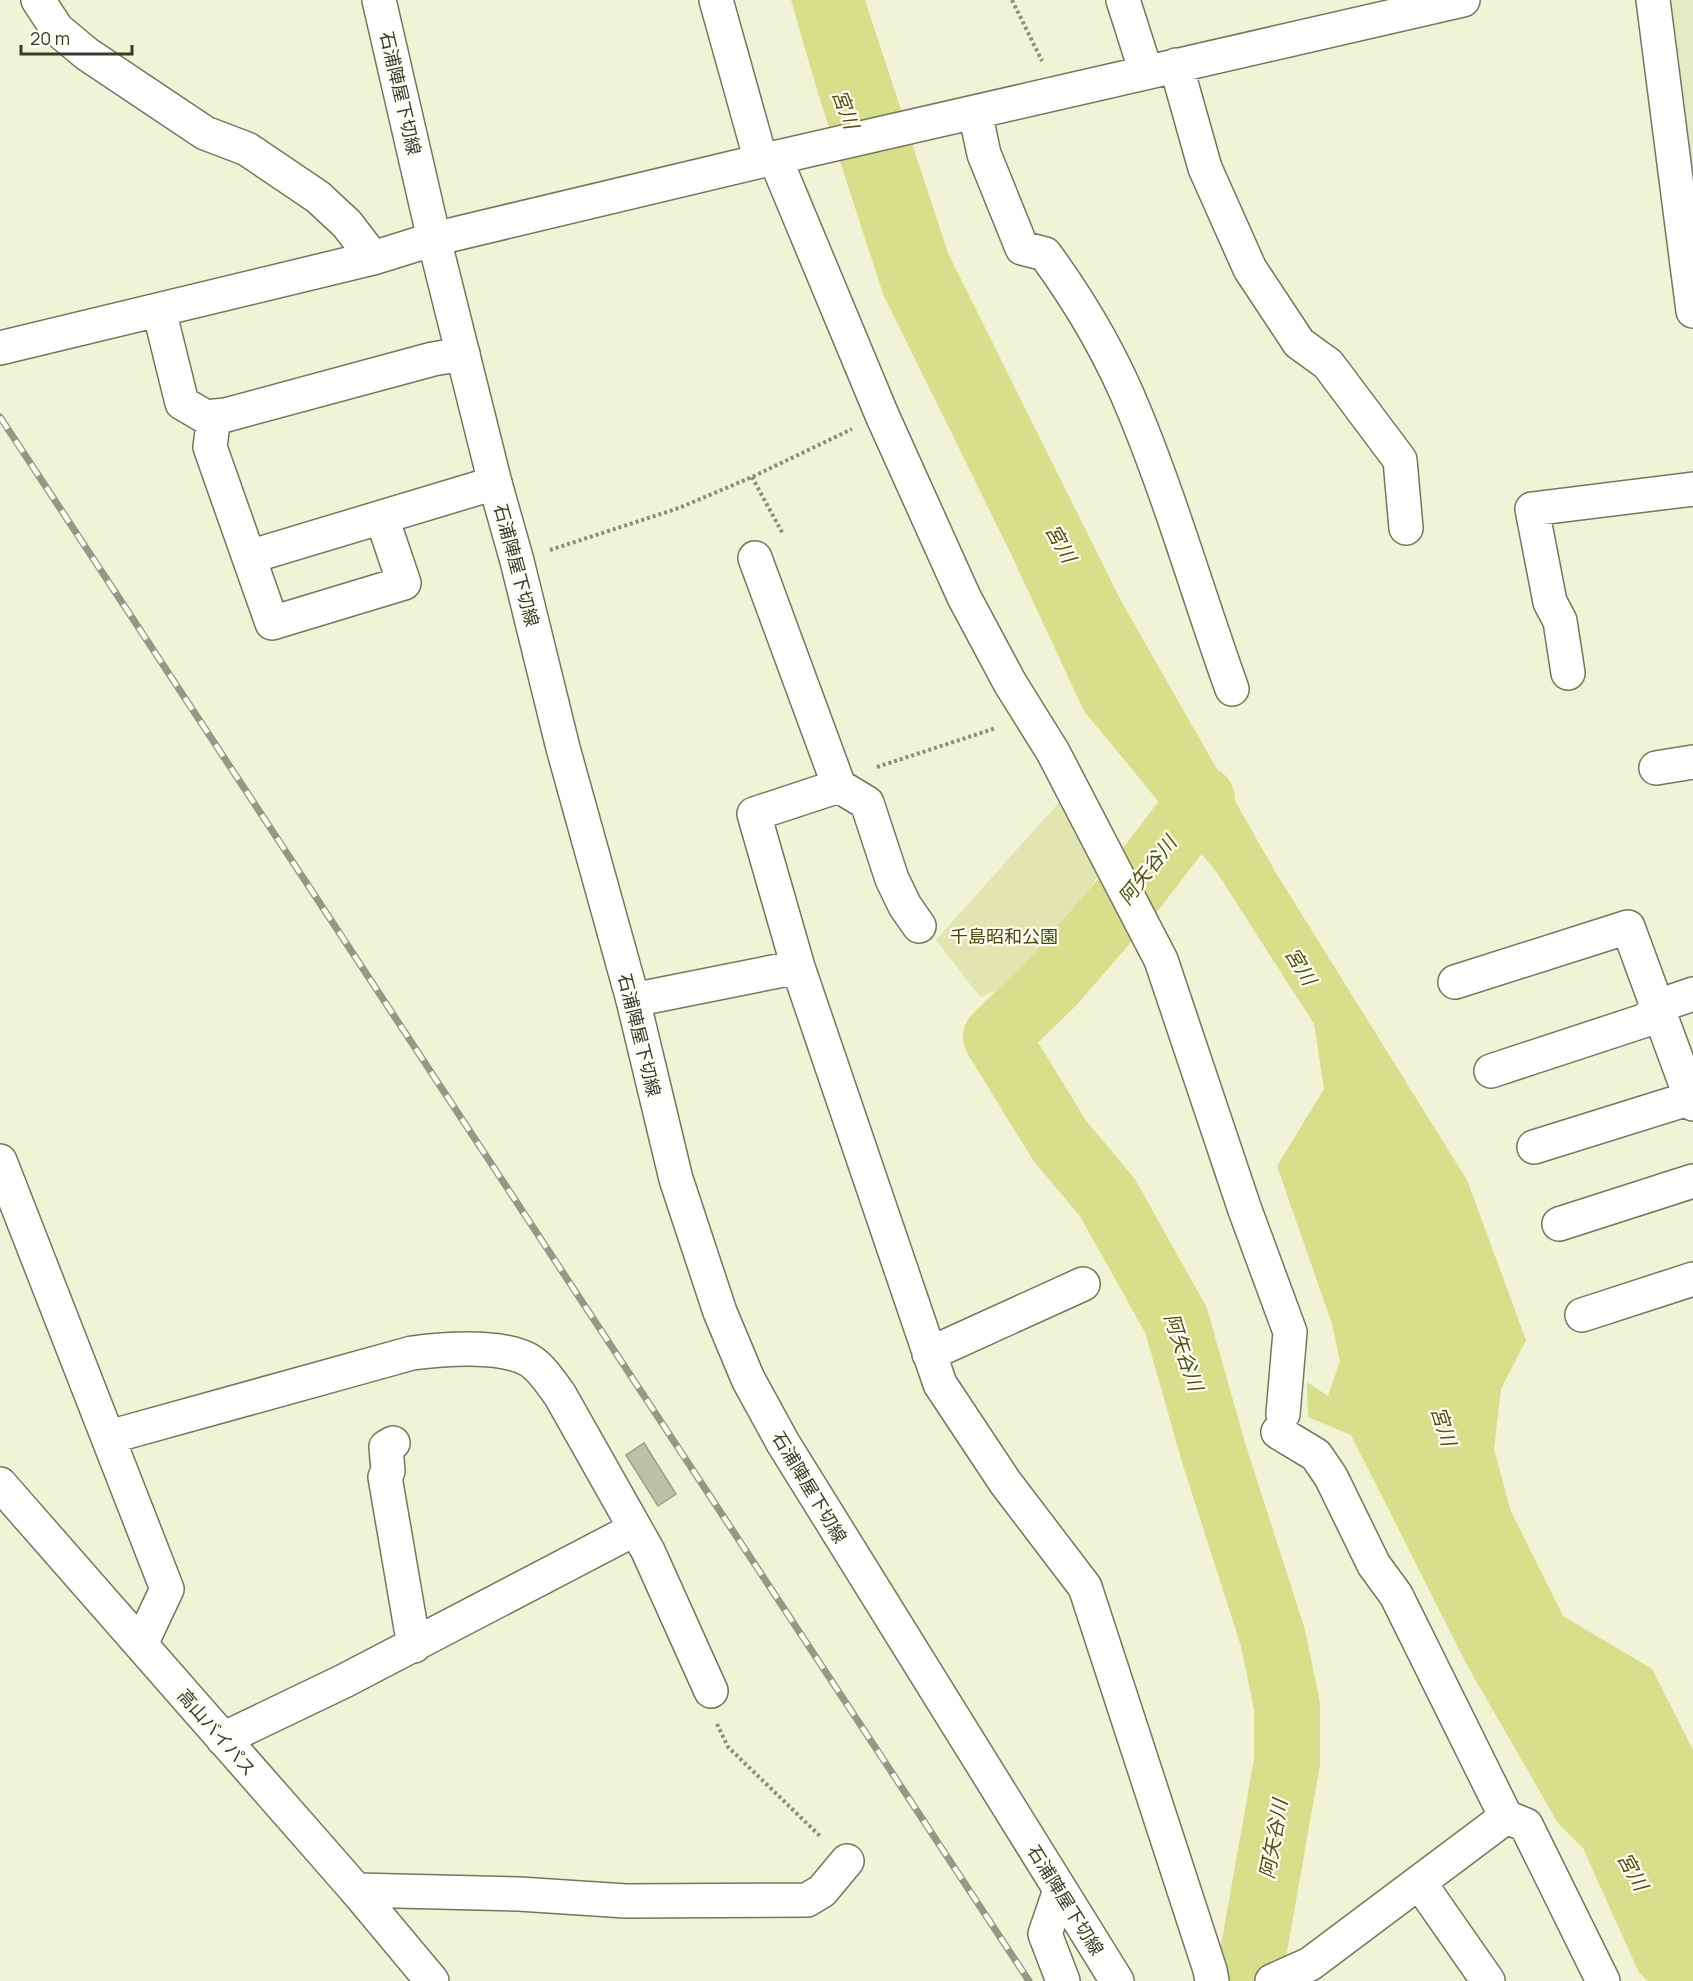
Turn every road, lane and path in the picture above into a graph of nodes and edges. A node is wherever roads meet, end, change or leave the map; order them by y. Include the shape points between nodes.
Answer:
1 (38, 0) edge
2 (380, 0) edge
3 (716, 0) edge
4 (1012, 0) edge
5 (1124, 0) edge
6 (1463, 0) edge
7 (1653, 0) edge
8 (1347, 13) edge
9 (1045, 67) dead end
10 (1161, 69) junction
11 (965, 115) junction
12 (775, 158) junction
13 (434, 239) junction
14 (373, 258) junction
15 (159, 310) junction
16 (1693, 311) edge
17 (0, 348) edge
18 (463, 354) junction
19 (882, 415) junction
20 (214, 416) junction
21 (752, 477) junction
22 (495, 483) junction
23 (1693, 489) edge
24 (382, 518) junction
25 (1406, 528) dead end
26 (765, 549) joint
27 (249, 557) junction
28 (517, 561) junction
29 (1568, 673) dead end
30 (1232, 689) dead end
31 (1030, 717) junction
32 (1693, 762) edge
33 (1656, 768) dead end
34 (838, 783) junction
35 (919, 926) dead end
36 (798, 967) junction
37 (1455, 982) dead end
38 (1693, 994) edge
39 (633, 1000) junction
40 (1658, 1006) junction
41 (1491, 1071) dead end
42 (1692, 1101) edge
43 (1534, 1147) dead end
44 (0, 1161) edge
45 (1693, 1181) edge
46 (1559, 1224) dead end
47 (1693, 1279) edge
48 (1083, 1284) dead end
49 (1582, 1315) dead end
50 (929, 1354) junction
51 (109, 1437) junction
52 (393, 1443) dead end
53 (0, 1484) edge
54 (635, 1529) junction
55 (141, 1644) junction
56 (414, 1646) junction
57 (711, 1690) joint
58 (223, 1739) junction
59 (1506, 1817) junction
60 (847, 1861) joint
61 (1419, 1882) junction
62 (356, 1890) junction
63 (1060, 1890) junction
64 (422, 1977) edge
65 (1063, 1981) edge
66 (1117, 1981) edge
67 (1212, 1981) edge
68 (1274, 1981) edge
69 (1488, 1981) edge
70 (1603, 1981) edge

1 - 14 main road via 57,28 87,54 205,133 247,148 318,197 347,224
2 - 13 main road, 石浦陣屋下切線
3 - 12 main road
4 - 9 path
5 - 10 main road
6 - 8 main road
7 - 16 main road
8 - 10 main road
10 - 11 main road
10 - 25 main road via 1250,268 1299,343 1328,364 1400,460
11 - 12 main road
11 - 30 main road via 1022,248 1046,254 1077,299 1135,411
12 - 13 main road
12 - 19 main road
13 - 14 main road
13 - 18 main road, 石浦陣屋下切線
14 - 15 main road
15 - 17 main road
15 - 20 main road via 182,403 206,417
18 - 20 main road
18 - 22 main road, 石浦陣屋下切線
19 - 21 path
19 - 31 main road via 964,597
20 - 27 main road via 210,447
21 - 26 path via 785,537
21 - 28 path via 679,508
22 - 24 main road
22 - 28 main road, 石浦陣屋下切線
23 - 29 main road via 1532,509 1550,602 1560,621
24 - 27 main road
24 - 27 main road via 404,583 272,622
26 - 34 main road
28 - 39 main road, 石浦陣屋下切線 via 563,748
31 - 34 path
31 - 59 main road via 1053,752 1161,960 1290,1332 1280,1423 1316,1455 1331,1477 1374,1565 1396,1595
32 - 33 main road
34 - 35 main road via 867,803 892,879
34 - 36 main road via 754,814
36 - 39 main road
36 - 50 main road
37 - 40 main road via 1628,927
38 - 40 main road
39 - 63 main road, 石浦陣屋下切線 via 676,1179 720,1312 748,1379 783,1443
40 - 41 main road via 1646,1020
40 - 42 main road
42 - 43 main road
44 - 51 main road
45 - 46 main road
47 - 49 main road
48 - 50 main road
50 - 67 main road via 940,1384 1005,1482 1085,1587
51 - 54 main road via 411,1353 446,1349 510,1354 528,1360 543,1372 560,1395
51 - 55 main road via 167,1589
52 - 56 main road via 386,1447 385,1477
53 - 55 main road, 高山バイパス
54 - 56 main road
54 - 57 main road
55 - 58 main road, 高山バイパス
56 - 58 main road
57 - 60 path via 707,1703 728,1747
58 - 62 main road, 高山バイパス
59 - 61 main road
59 - 70 main road via 1526,1825
60 - 62 main road via 822,1891 807,1900 626,1900
61 - 68 main road via 1310,1964
61 - 69 main road
62 - 64 main road, 高山バイパス
63 - 65 main road via 1046,1934
63 - 66 main road, 石浦陣屋下切線

